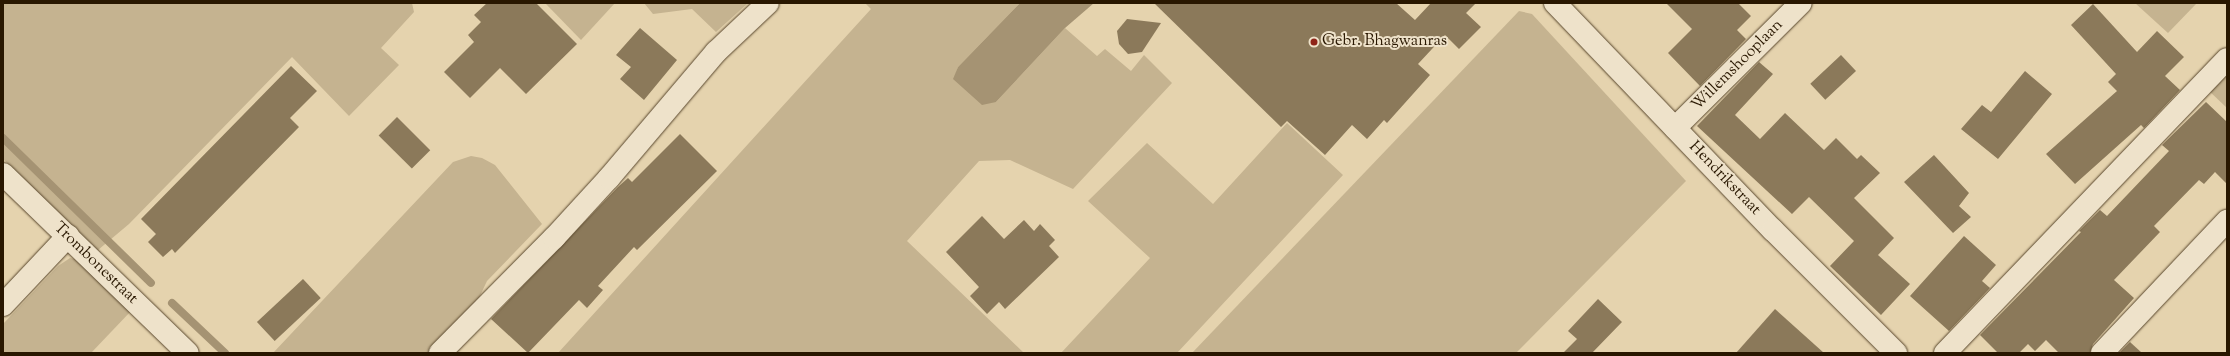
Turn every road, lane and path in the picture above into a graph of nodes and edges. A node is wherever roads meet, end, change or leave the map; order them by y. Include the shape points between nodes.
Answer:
1 (768, 3) edge
2 (1800, 3) edge
3 (1562, 6) edge
4 (2227, 59) edge
5 (1675, 128) junction
6 (3, 174) edge
7 (2227, 222) edge
8 (68, 236) junction
9 (3, 305) edge
10 (188, 353) edge
11 (440, 353) edge
12 (1896, 353) edge
13 (1945, 353) edge
14 (2102, 353) edge

1 - 11 street via 716,52 609,178 554,238
2 - 5 street, Willemshooplaan
3 - 5 street, Hendrikstraat
4 - 13 street
5 - 12 street, Hendrikstraat
6 - 8 street, Trombonestraat
7 - 14 street
8 - 9 street
8 - 10 street, Trombonestraat

